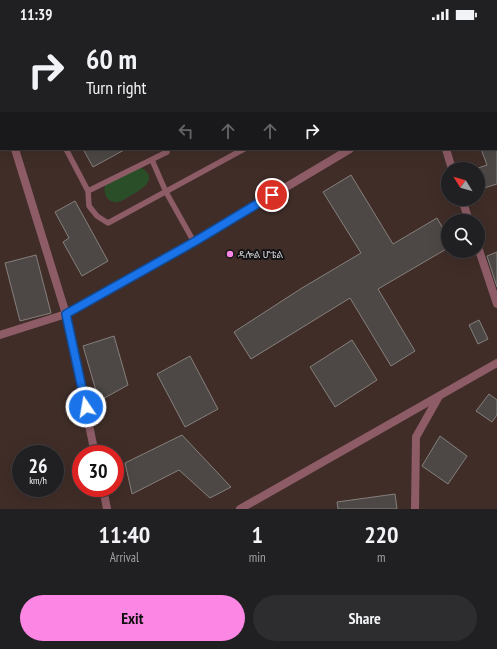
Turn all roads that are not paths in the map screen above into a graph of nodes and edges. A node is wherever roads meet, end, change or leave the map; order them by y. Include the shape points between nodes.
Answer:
1 (15, 150) edge
2 (67, 150) edge
3 (167, 150) edge
4 (242, 150) edge
5 (348, 150) edge
6 (446, 150) edge
7 (152, 160) junction
8 (450, 162) edge
9 (88, 191) junction
10 (166, 192) junction
11 (194, 242) junction
12 (482, 258) edge
13 (497, 304) edge
14 (66, 314) junction
15 (0, 335) edge
16 (497, 363) edge
17 (438, 397) junction
18 (94, 445) edge
19 (105, 497) edge
20 (107, 509) edge
21 (240, 509) edge
22 (415, 509) edge

1 - 14 street
2 - 9 lane
3 - 7 lane
4 - 10 lane
5 - 11 street
6 - 8 street
7 - 9 lane
7 - 10 lane
9 - 10 lane via 89,206 97,216 108,223
10 - 11 lane
11 - 14 street
12 - 13 street
14 - 15 street
14 - 18 street
16 - 17 street
17 - 21 street
17 - 22 street via 416,437
19 - 20 street

